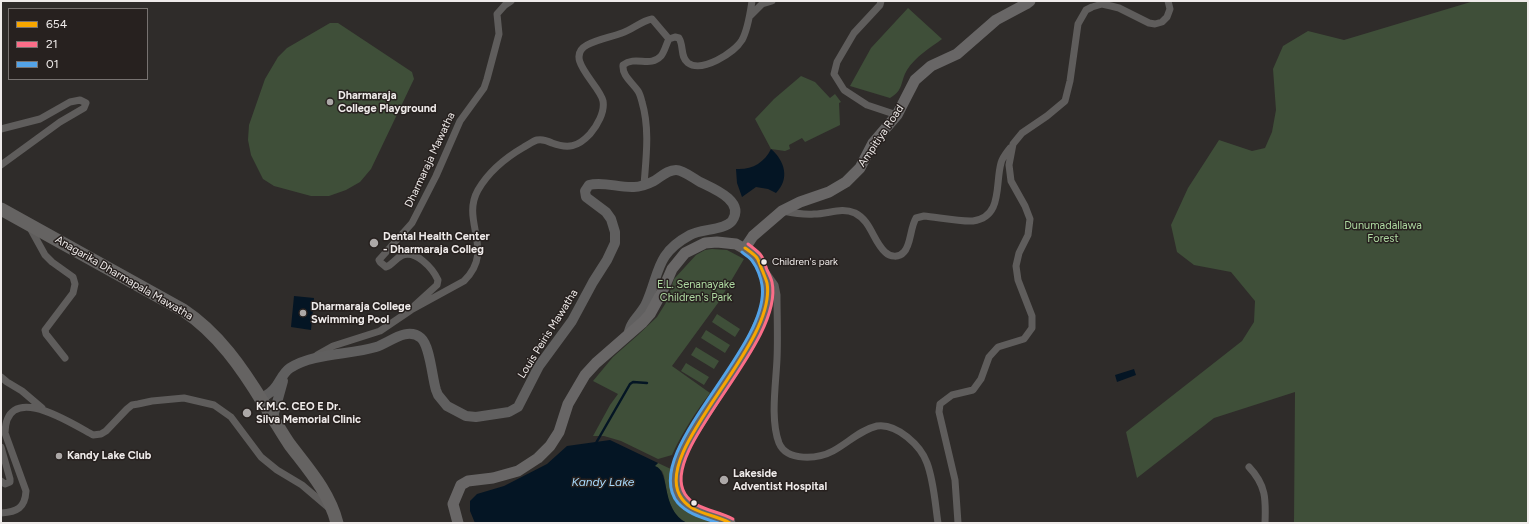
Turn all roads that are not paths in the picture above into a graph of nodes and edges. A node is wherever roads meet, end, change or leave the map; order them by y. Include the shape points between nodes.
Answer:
1 (511, 1) edge
2 (752, 1) edge
3 (772, 1) edge
4 (881, 1) edge
5 (1030, 1) edge
6 (1168, 1) edge
7 (750, 16) junction
8 (669, 39) junction
9 (897, 115) junction
10 (1, 129) edge
11 (1013, 144) junction
12 (1, 165) edge
13 (644, 185) junction
14 (1, 209) edge
15 (782, 210) junction
16 (29, 225) junction
17 (745, 248) junction
18 (761, 266) junction
19 (411, 310) junction
20 (628, 335) junction
21 (64, 358) dead end
22 (310, 359) junction
23 (295, 365) junction
24 (1, 377) edge
25 (261, 398) junction
26 (43, 410) junction
27 (273, 417) junction
28 (3, 425) edge
29 (1, 447) edge
30 (1249, 467) dead end
31 (1, 481) edge
32 (1, 513) edge
33 (335, 518) edge
34 (458, 523) edge
35 (730, 523) edge
36 (938, 523) edge
37 (958, 523) edge
38 (1265, 523) edge

1 - 19 street, Dharmaraja Mawatha via 497,14 499,34 484,88 460,121 412,223 379,260 386,267 402,255 410,254 422,260 436,276 437,284
2 - 7 street
3 - 7 street via 762,4
4 - 9 street via 854,33 837,62 834,74 844,90 866,105
5 - 9 main road, Ampitiya Road via 996,20 957,54 931,66 915,80
6 - 11 street via 1170,9 1167,17 1155,24 1112,6 1102,4 1086,10 1078,24 1065,101 1022,133
7 - 8 street via 742,40 735,48 709,64 698,67 687,63 683,58 682,42 679,38
8 - 13 street via 657,60 628,61 623,65 626,76 639,92 645,118
8 - 19 street, Dharmaraja Mawatha via 652,19 624,33 587,45 581,50 578,59 603,100 597,124 582,141 567,147 537,140 504,159 489,174 473,203 479,250 475,266 464,281
9 - 15 main road, Ampitiya Road via 873,144 860,168 846,182 829,192
10 - 12 street via 40,119 70,102 80,100 86,103 84,108 60,122
11 - 15 street via 1001,161 997,199 992,210 984,218 972,221 924,216 916,218 905,252 900,256 892,256 885,252 866,222 856,214 843,209 815,214
11 - 37 street via 1009,165 1011,181 1030,219 1028,235 1016,266 1018,280 1032,316 1032,328 1024,339 998,347 989,357 981,379 973,390 952,395 940,404 939,412 955,480
13 - 20 main road, Louis Peiris Mawatha via 676,170 723,194 731,201 735,213 726,226 691,234 680,240 664,256 645,305
13 - 22 main road, Louis Peiris Mawatha via 634,187 596,183 589,185 585,191 586,197 611,219 615,243 572,322 539,366 524,399 518,407 509,412 476,417 466,416 447,406 436,390 427,347 421,338 412,334 401,335 386,344 349,354
14 - 16 highway, Anagarika Dharmapala Mawatha
15 - 17 main road, Ampitiya Road via 753,236
16 - 21 street via 45,255 72,277 75,284 73,293 45,330
16 - 25 highway, Anagarika Dharmapala Mawatha via 76,249 194,318 212,333 233,358
17 - 18 main road via 757,258
17 - 20 main road via 736,244 716,242 698,246 685,253 672,269 650,314
18 - 35 main road via 767,283 767,299 759,325 749,346 686,444 676,469 675,485 678,495 686,503 692,508
18 - 36 street via 775,285 777,295 774,423 780,445 794,457 811,457 831,452 866,429 892,427 903,432 927,462
19 - 22 street, Dharmaraja Mawatha via 380,331 333,346
20 - 34 main road via 585,375 568,404 559,432 538,458 518,471 468,481 461,485 453,504
22 - 23 main road, Louis Peiris Mawatha
23 - 25 main road, Louis Peiris Mawatha via 288,369 272,391
23 - 27 main road via 283,381
24 - 26 street
25 - 27 highway, Anagarika Dharmapala Mawatha
26 - 28 street via 24,406 16,409
26 - 33 street via 94,435 101,434 132,405 184,398 214,406 231,417 261,457 302,485
27 - 33 highway, Anagarika Dharmapala Mawatha via 290,445 323,489
28 - 32 street via 26,491 26,500 19,509
29 - 31 street via 10,482 5,484
30 - 38 street via 1260,480 1263,490

